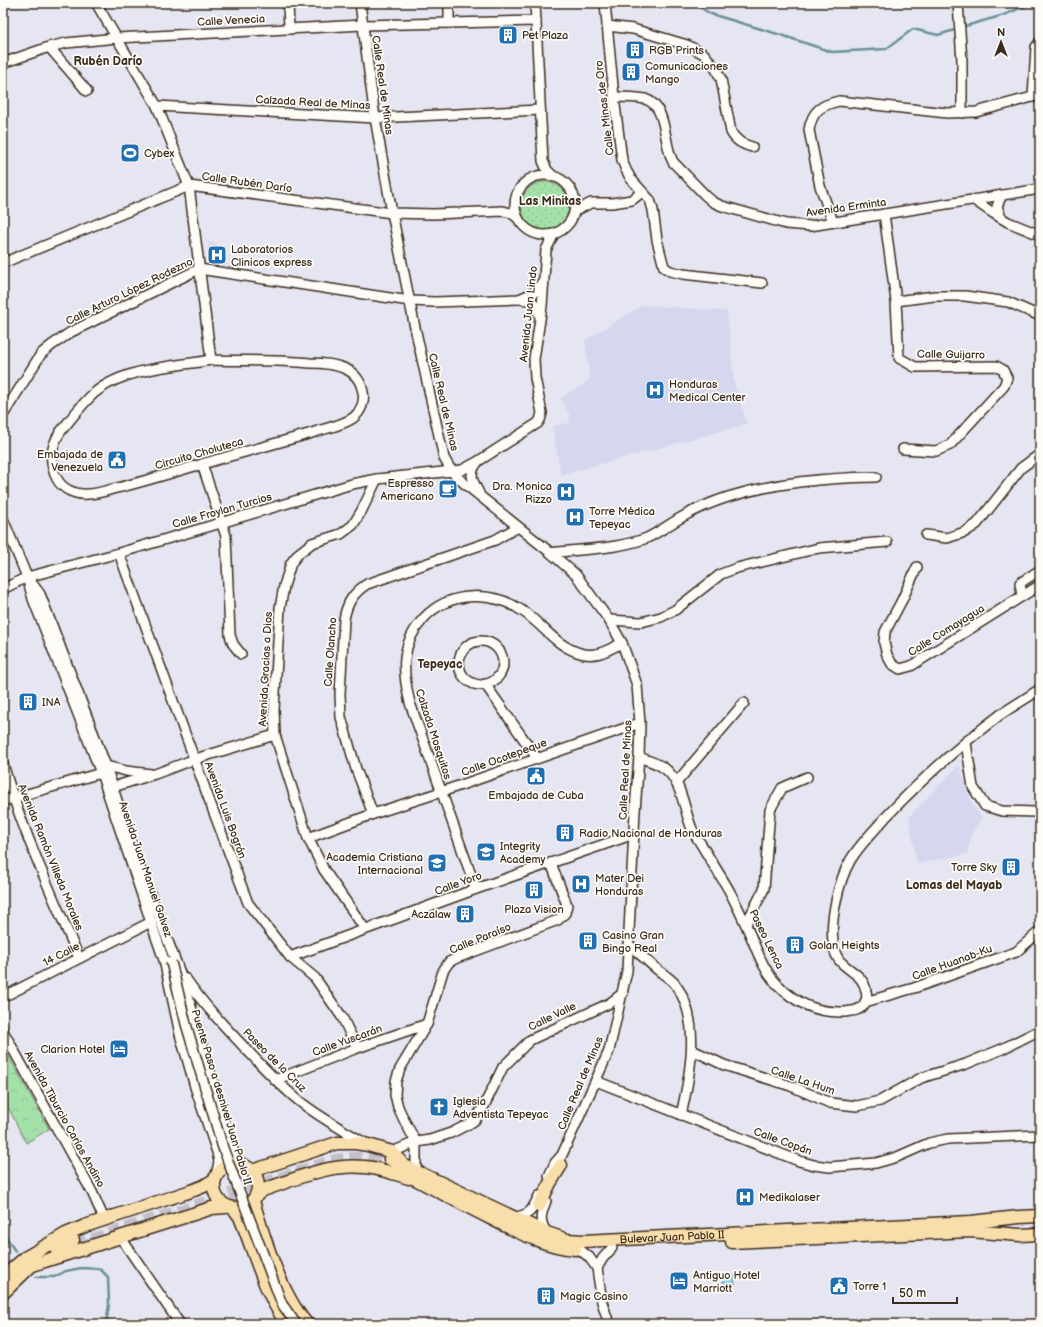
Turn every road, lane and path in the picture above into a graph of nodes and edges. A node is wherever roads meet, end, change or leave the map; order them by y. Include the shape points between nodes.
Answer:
1 (96, 3) edge
2 (288, 3) edge
3 (360, 3) edge
4 (449, 3) edge
5 (535, 3) edge
6 (605, 3) edge
7 (958, 3) edge
8 (536, 21) junction
9 (449, 23) junction
10 (363, 25) junction
11 (607, 26) junction
12 (289, 29) junction
13 (117, 38) junction
14 (1040, 42) edge
15 (49, 47) junction
16 (3, 63) edge
17 (87, 91) dead end
18 (1036, 96) edge
19 (614, 97) junction
20 (157, 106) junction
21 (540, 110) junction
22 (962, 113) junction
23 (375, 118) junction
24 (752, 147) dead end
25 (543, 161) junction
26 (554, 177) junction
27 (534, 178) junction
28 (189, 186) junction
29 (1040, 189) edge
30 (642, 192) junction
31 (573, 193) junction
32 (1002, 195) junction
33 (974, 200) junction
34 (515, 203) junction
35 (591, 203) junction
36 (503, 211) junction
37 (575, 211) junction
38 (392, 213) junction
39 (884, 214) junction
40 (518, 218) junction
41 (1001, 218) junction
42 (832, 222) junction
43 (538, 234) junction
44 (554, 234) junction
45 (1040, 235) edge
46 (546, 250) junction
47 (3, 263) edge
48 (199, 269) junction
49 (544, 280) junction
50 (762, 283) dead end
51 (519, 299) junction
52 (410, 301) junction
53 (896, 301) junction
54 (1040, 316) edge
55 (540, 318) junction
56 (211, 360) junction
57 (3, 415) edge
58 (903, 449) dead end
59 (1040, 454) edge
60 (477, 462) junction
61 (202, 464) junction
62 (452, 472) junction
63 (876, 477) dead end
64 (377, 479) junction
65 (480, 494) junction
66 (3, 519) edge
67 (222, 522) junction
68 (518, 527) junction
69 (926, 535) dead end
70 (887, 542) dead end
71 (119, 553) junction
72 (552, 553) junction
73 (917, 567) dead end
74 (1040, 570) edge
75 (27, 577) junction
76 (1040, 585) edge
77 (3, 589) edge
78 (1022, 596) junction
79 (609, 620) junction
80 (622, 643) junction
81 (241, 654) dead end
82 (485, 684) junction
83 (1040, 689) edge
84 (744, 703) dead end
85 (640, 722) junction
86 (274, 735) junction
87 (966, 743) junction
88 (639, 757) junction
89 (537, 758) junction
90 (195, 759) junction
91 (3, 764) edge
92 (104, 770) junction
93 (155, 774) junction
94 (807, 777) dead end
95 (676, 783) junction
96 (113, 787) junction
97 (441, 792) junction
98 (13, 799) junction
99 (3, 802) edge
100 (1040, 810) edge
101 (373, 814) junction
102 (634, 834) junction
103 (308, 838) junction
104 (551, 863) junction
105 (476, 889) junction
106 (151, 922) junction
107 (746, 924) junction
108 (365, 929) junction
109 (1040, 931) edge
110 (168, 936) junction
111 (157, 939) junction
112 (628, 944) junction
113 (290, 957) junction
114 (79, 958) junction
115 (171, 962) junction
116 (181, 973) junction
117 (623, 993) junction
118 (3, 998) edge
119 (865, 1002) junction
120 (427, 1024) junction
121 (1040, 1030) edge
122 (3, 1031) edge
123 (357, 1048) junction
124 (692, 1050) junction
125 (275, 1080) junction
126 (596, 1081) junction
127 (681, 1115) junction
128 (1040, 1135) edge
129 (416, 1142) junction
130 (368, 1145) junction
131 (391, 1155) junction
132 (562, 1160) junction
133 (247, 1168) junction
134 (411, 1172) junction
135 (216, 1177) junction
136 (447, 1197) junction
137 (255, 1198) junction
138 (540, 1206) tunnel mouth
139 (230, 1208) junction
140 (104, 1219) junction
141 (510, 1220) junction
142 (1038, 1224) edge
143 (971, 1226) junction
144 (546, 1233) junction
145 (121, 1238) junction
146 (74, 1242) tunnel mouth
147 (612, 1248) junction
148 (579, 1250) junction
149 (29, 1262) junction
150 (597, 1268) junction
151 (5, 1273) edge
152 (3, 1293) edge
153 (180, 1324) edge
154 (287, 1324) edge
155 (296, 1324) edge
156 (307, 1324) edge
157 (609, 1324) edge

1 - 13 street
2 - 12 street
3 - 10 street, Calle Real de Minas
4 - 9 street
5 - 8 street
6 - 11 street, Calle Minas de Oro
7 - 22 street
8 - 9 street, Calle Venecia
8 - 21 street
9 - 10 street, Calle Venecia
10 - 12 street, Calle Venecia
10 - 23 street, Calle Real de Minas
11 - 19 street, Calle Minas de Oro
11 - 24 street via 633,29 687,44 704,54 721,79 734,138
12 - 13 street, Calle Venecia
13 - 15 street, Calle Venecia
13 - 20 street
14 - 18 street via 1036,47
15 - 16 street, Calle Venecia
15 - 17 street
18 - 22 street via 976,112
19 - 30 street, Calle Minas de Oro via 622,160 631,179
19 - 42 street, Avenida Erminta via 644,99 656,106 662,120 668,154 712,202 797,226
20 - 23 street, Calzada Real de Minas
20 - 28 street
21 - 23 street, Calzada Real de Minas
21 - 25 street
22 - 42 street via 839,101 821,107 814,114 809,130 820,186
23 - 38 street, Calle Real de Minas
25 - 26 street via 546,170
25 - 27 street
26 - 27 street
26 - 31 street via 565,183
27 - 34 street via 521,188
28 - 38 street, Calle Rubén Darío
28 - 47 street, Calle Rubén Darío
28 - 48 street
29 - 32 street, Avenida Erminta
30 - 35 street via 632,200
30 - 50 street, Calle Minas de Oro via 650,200 653,210 664,267 683,274
31 - 35 street via 580,200
31 - 37 street
32 - 33 street, Avenida Erminta
32 - 41 street via 997,206
33 - 39 street, Avenida Erminta
33 - 41 street
34 - 36 street
34 - 40 street
35 - 37 street
36 - 38 street, Calle Rubén Darío
36 - 40 street, Calle Rubén Darío
37 - 44 street via 568,225
38 - 52 street, Calle Real de Minas
39 - 42 street, Avenida Erminta
39 - 53 street, Calle Guijarro
40 - 43 street via 526,228
41 - 45 street
43 - 44 street
43 - 46 street
44 - 46 street, Avenida Juan Lindo
46 - 49 street, Avenida Juan Lindo
48 - 52 street, Calle Arturo López Rodezno
48 - 56 street
48 - 57 street, Calle Arturo López Rodezno via 71,332 52,345 41,354
49 - 51 street, Calle Arturo López Rodezno via 535,292
49 - 55 street, Avenida Juan Lindo
51 - 52 street, Calle Arturo López Rodezno
51 - 55 street, Calle Arturo López Rodezno via 533,302
52 - 62 street, Calle Real de Minas via 444,458
53 - 54 street via 934,296 965,296 1008,302
53 - 58 street, Calle Guijarro via 899,358 915,367 996,366 1003,370 1007,378 1004,386 950,445 936,451
55 - 60 street, Avenida Juan Lindo via 534,359 542,413 540,420
56 - 61 street, Circuito Choluteca via 329,364 347,369 356,376 364,396 357,414 352,419
56 - 61 street, Circuito Choluteca via 132,374 107,384 90,397 60,431 52,454 52,466 60,485 79,494 90,495
59 - 69 street via 1021,468 977,524 965,532 947,538
60 - 62 street, Avenida Juan Lindo via 466,469
60 - 65 street via 472,475
61 - 67 street
62 - 64 street, Calle Froylan Turcios
62 - 65 street, Calle Real de Minas
63 - 72 street via 839,478 759,488 704,506 649,537 631,544
64 - 67 street, Calle Froylan Turcios
64 - 86 street, Avenida Gracias a Dios via 353,525 341,534 312,543 299,553 292,563 280,608
65 - 68 street, Calle Real de Minas
66 - 75 street, Avenida Juan Manuel Galvez
67 - 71 street, Calle Froylan Turcios
67 - 81 street via 226,536 230,635
68 - 72 street, Calle Real de Minas
68 - 101 street, Calle Olancho via 488,543 367,584 351,598 344,619 340,717
70 - 79 street via 819,548 737,568 721,574 661,617 641,622
71 - 75 street, Calle Froylan Turcios
71 - 90 street, Avenida Luis Bográn
72 - 79 street, Calle Real de Minas via 576,575
73 - 78 street, Calle Comayagua via 885,632 887,655 892,664 900,669 911,666
74 - 78 street via 1020,583
75 - 77 street, Calle Froylan Turcios
75 - 92 street, Avenida Juan Manuel Galvez via 33,599
76 - 78 street, Calle Comayagua
79 - 80 street, Calle Real de Minas
80 - 85 street, Calle Real de Minas via 637,685
80 - 97 street, Calzada Mosquitos via 603,653 592,655 568,649 524,612 487,596 462,598 428,614 419,623 409,642 404,680
82 - 82 street via 496,679 503,666 502,659 495,646 482,641 474,642 463,650 460,656 460,670 469,681
82 - 89 street
83 - 87 street
84 - 95 street
85 - 88 street, Calle Real de Minas
85 - 89 street, Calle Ocotepeque
86 - 90 street
86 - 103 street, Avenida Gracias a Dios
87 - 100 street via 973,787 985,806 1002,811
87 - 119 street via 904,799 860,846 849,862 833,914 832,938 838,958 864,983
88 - 95 street, Paseo Lenca via 662,766
88 - 102 street, Calle Real de Minas
89 - 97 street, Calle Ocotepeque
90 - 93 street
90 - 113 street, Avenida Luis Bográn via 248,903
91 - 98 street, Avenida Ramón Villeda Morales
92 - 93 street
92 - 96 street, Avenida Juan Manuel Galvez
92 - 98 street
92 - 106 street, Avenida Juan Manuel Galvez
93 - 96 street
94 - 107 street via 782,788 770,810 764,889
95 - 107 street, Paseo Lenca via 692,829
96 - 110 street, Avenida Juan Manuel Galvez via 140,868
97 - 101 street, Calle Ocotepeque
97 - 105 street, Calzada Mosquitos
98 - 99 street
98 - 114 street, Avenida Ramón Villeda Morales
101 - 103 street, Calle Ocotepeque
102 - 104 street, Calle Yoro
102 - 112 street, Calle Real de Minas
103 - 108 street, Avenida Gracias a Dios via 324,870
104 - 105 street, Calle Yoro
104 - 120 street, Calle Paraíso via 567,905 565,913 558,920 449,962 443,971
105 - 108 street, Calle Yoro
106 - 111 street, Avenida Juan Manuel Galvez
106 - 114 street, 14 Calle
107 - 119 street, Paseo Lenca via 768,973 776,984 800,1002 824,1012 853,1011 861,1008
108 - 113 street, Calle Yoro
109 - 119 street, Calle Huanab-Ku via 1016,952 914,988
110 - 115 street, Puente Paso a desnivel Juan Pablo II
110 - 116 street, Avenida Juan Manuel Galvez
111 - 115 street, Puente Paso a desnivel Juan Pablo II
111 - 135 street, Avenida Juan Manuel Galvez via 180,1034 217,1152 219,1162
112 - 117 street, Calle Real de Minas
112 - 124 street via 674,983 685,1002
113 - 123 street, Avenida Luis Bográn via 315,978 342,1017
114 - 118 street, 14 Calle
115 - 155 street, Puente Paso a desnivel Juan Pablo II, bridge via 186,1024 223,1148 282,1304
116 - 125 street, Paseo de la Cruz via 195,992
116 - 133 street, Avenida Juan Manuel Galvez via 230,1142 236,1157
117 - 126 street, Calle Real de Minas via 609,1051
117 - 129 street, Calle Valle via 610,1003 530,1040 503,1067 476,1119 451,1133
120 - 123 street, Calle Yuscarán
120 - 129 street, Calle Paraíso via 400,1068 396,1081 395,1095
121 - 124 street, Calle La Hum via 1002,1050 921,1078 880,1101 857,1106 830,1103 791,1086 724,1065
122 - 140 street, Avenida Tiburcio Carías Andino via 92,1192
123 - 125 street, Calle Yuscarán
124 - 127 street
125 - 130 street, Paseo de la Cruz via 301,1103
126 - 127 street, Calle Copán
126 - 132 street, Calle Real de Minas
127 - 128 street, Calle Copán via 800,1161 830,1167 887,1161 929,1143 948,1138
129 - 131 street, Calle Valle
129 - 134 street, Calle Paraíso
130 - 131 main road
130 - 133 main road via 337,1143
131 - 134 main road
132 - 138 main road
132 - 141 street, Calle Real de Minas via 555,1163 533,1209 526,1215
132 - 144 street, Calle Real de Minas via 541,1213 541,1225
133 - 135 main road via 230,1164
133 - 137 main road via 258,1182
134 - 136 main road, Bulevar Juan Pablo II
134 - 137 main road via 366,1167 335,1167 263,1190
134 - 141 main road, Bulevar Juan Pablo II
135 - 139 main road via 214,1192 221,1203
135 - 140 main road via 194,1190
136 - 141 main road via 458,1196
136 - 148 main road, Bulevar Juan Pablo II via 522,1234
137 - 139 main road via 248,1206
137 - 156 main road via 262,1229 282,1283
139 - 145 main road via 212,1208
139 - 154 main road via 242,1223 266,1286
140 - 149 main road via 66,1234
141 - 144 main road, Bulevar Juan Pablo II
142 - 143 main road, Bulevar Juan Pablo II
142 - 143 main road, Bulevar Juan Pablo II via 1019,1217
142 - 143 main road, Bulevar Juan Pablo II via 1020,1235
143 - 144 main road, Bulevar Juan Pablo II via 583,1241 567,1240
143 - 147 main road, Bulevar Juan Pablo II
145 - 149 main road
145 - 153 street
146 - 149 main road
147 - 148 main road, Bulevar Juan Pablo II
147 - 150 street
148 - 150 street via 589,1257
149 - 151 main road
149 - 152 main road
150 - 157 street via 602,1302

